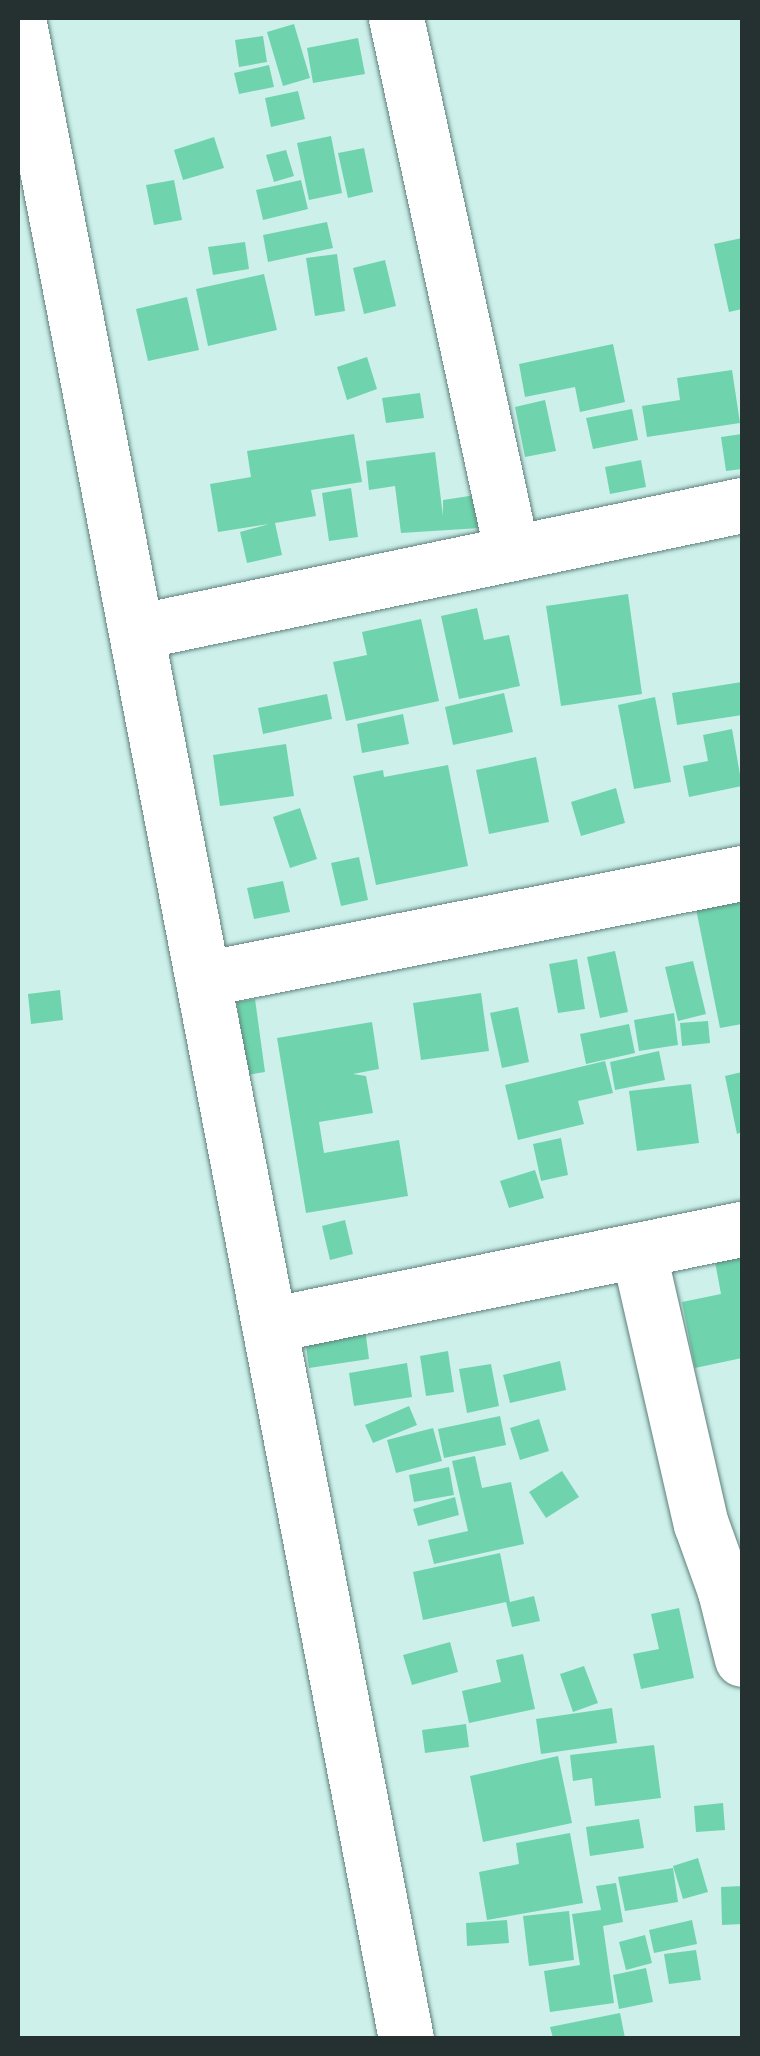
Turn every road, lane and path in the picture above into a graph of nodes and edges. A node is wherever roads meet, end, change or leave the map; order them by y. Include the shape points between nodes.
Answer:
1 (18, 18) edge
2 (396, 18) edge
3 (742, 505) edge
4 (512, 554) junction
5 (136, 632) junction
6 (742, 874) edge
7 (203, 979) junction
8 (742, 1228) edge
9 (638, 1250) junction
10 (269, 1325) junction
11 (734, 1590) edge
12 (742, 1659) edge
13 (406, 2038) edge

1 - 5 street
2 - 4 street
3 - 4 street
4 - 5 street
5 - 7 street
6 - 7 street
7 - 10 street
8 - 9 street
9 - 10 street
9 - 11 street via 701,1524
10 - 13 street
11 - 12 street

